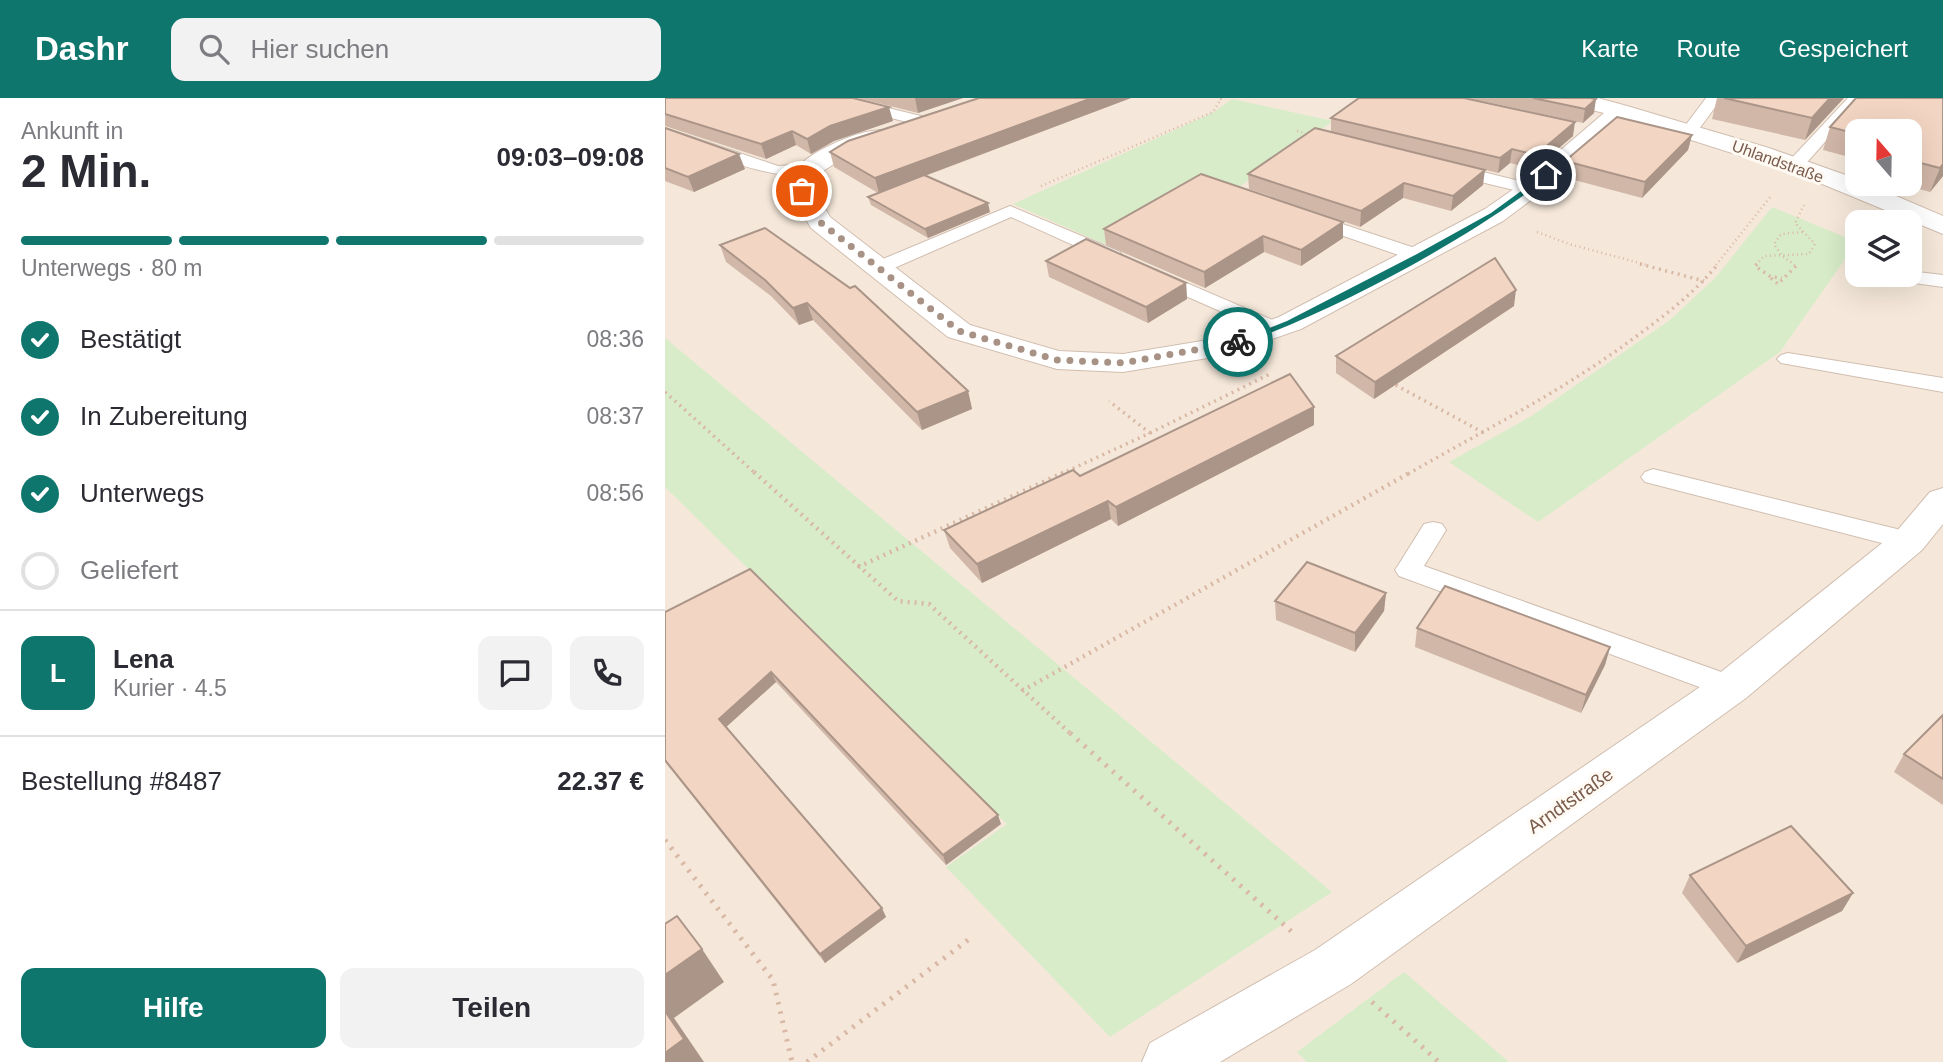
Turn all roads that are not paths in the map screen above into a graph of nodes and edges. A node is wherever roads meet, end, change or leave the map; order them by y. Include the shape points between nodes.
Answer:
1 (828, 98) edge
2 (1572, 98) edge
3 (1714, 98) edge
4 (1856, 98) edge
5 (1621, 111) junction
6 (935, 117) joint
7 (1690, 130) junction
8 (665, 133) edge
9 (1795, 165) junction
10 (1436, 166) edge
11 (810, 169) junction
12 (1530, 189) junction
13 (1288, 210) edge
14 (1943, 226) edge
15 (1420, 256) junction
16 (878, 268) junction
17 (1922, 278) edge
18 (1943, 281) edge
19 (1277, 329) junction
20 (1788, 359) dead end
21 (1943, 385) edge
22 (1653, 477) dead end
23 (1943, 500) edge
24 (1433, 530) dead end
25 (1909, 541) junction
26 (1731, 687) junction
27 (1168, 1062) edge

1 - 6 lane
2 - 5 street, Uhlandstraße
3 - 7 lane
4 - 9 lane
5 - 7 street, Uhlandstraße
5 - 12 street via 1588,132
6 - 11 street via 843,148
7 - 9 street, Uhlandstraße
8 - 11 lane via 777,171
9 - 14 street, Uhlandstraße
10 - 12 lane
11 - 16 street via 802,191 820,222
12 - 15 street
13 - 15 lane
15 - 19 street
16 - 19 street via 959,331 1057,360 1123,363 1239,342
16 - 19 lane via 1014,213
17 - 18 lane
20 - 21 lane
22 - 25 lane
23 - 25 street, Arndtstraße
24 - 26 lane via 1408,570
25 - 26 street, Arndtstraße
26 - 27 street, Arndtstraße via 1333,967

